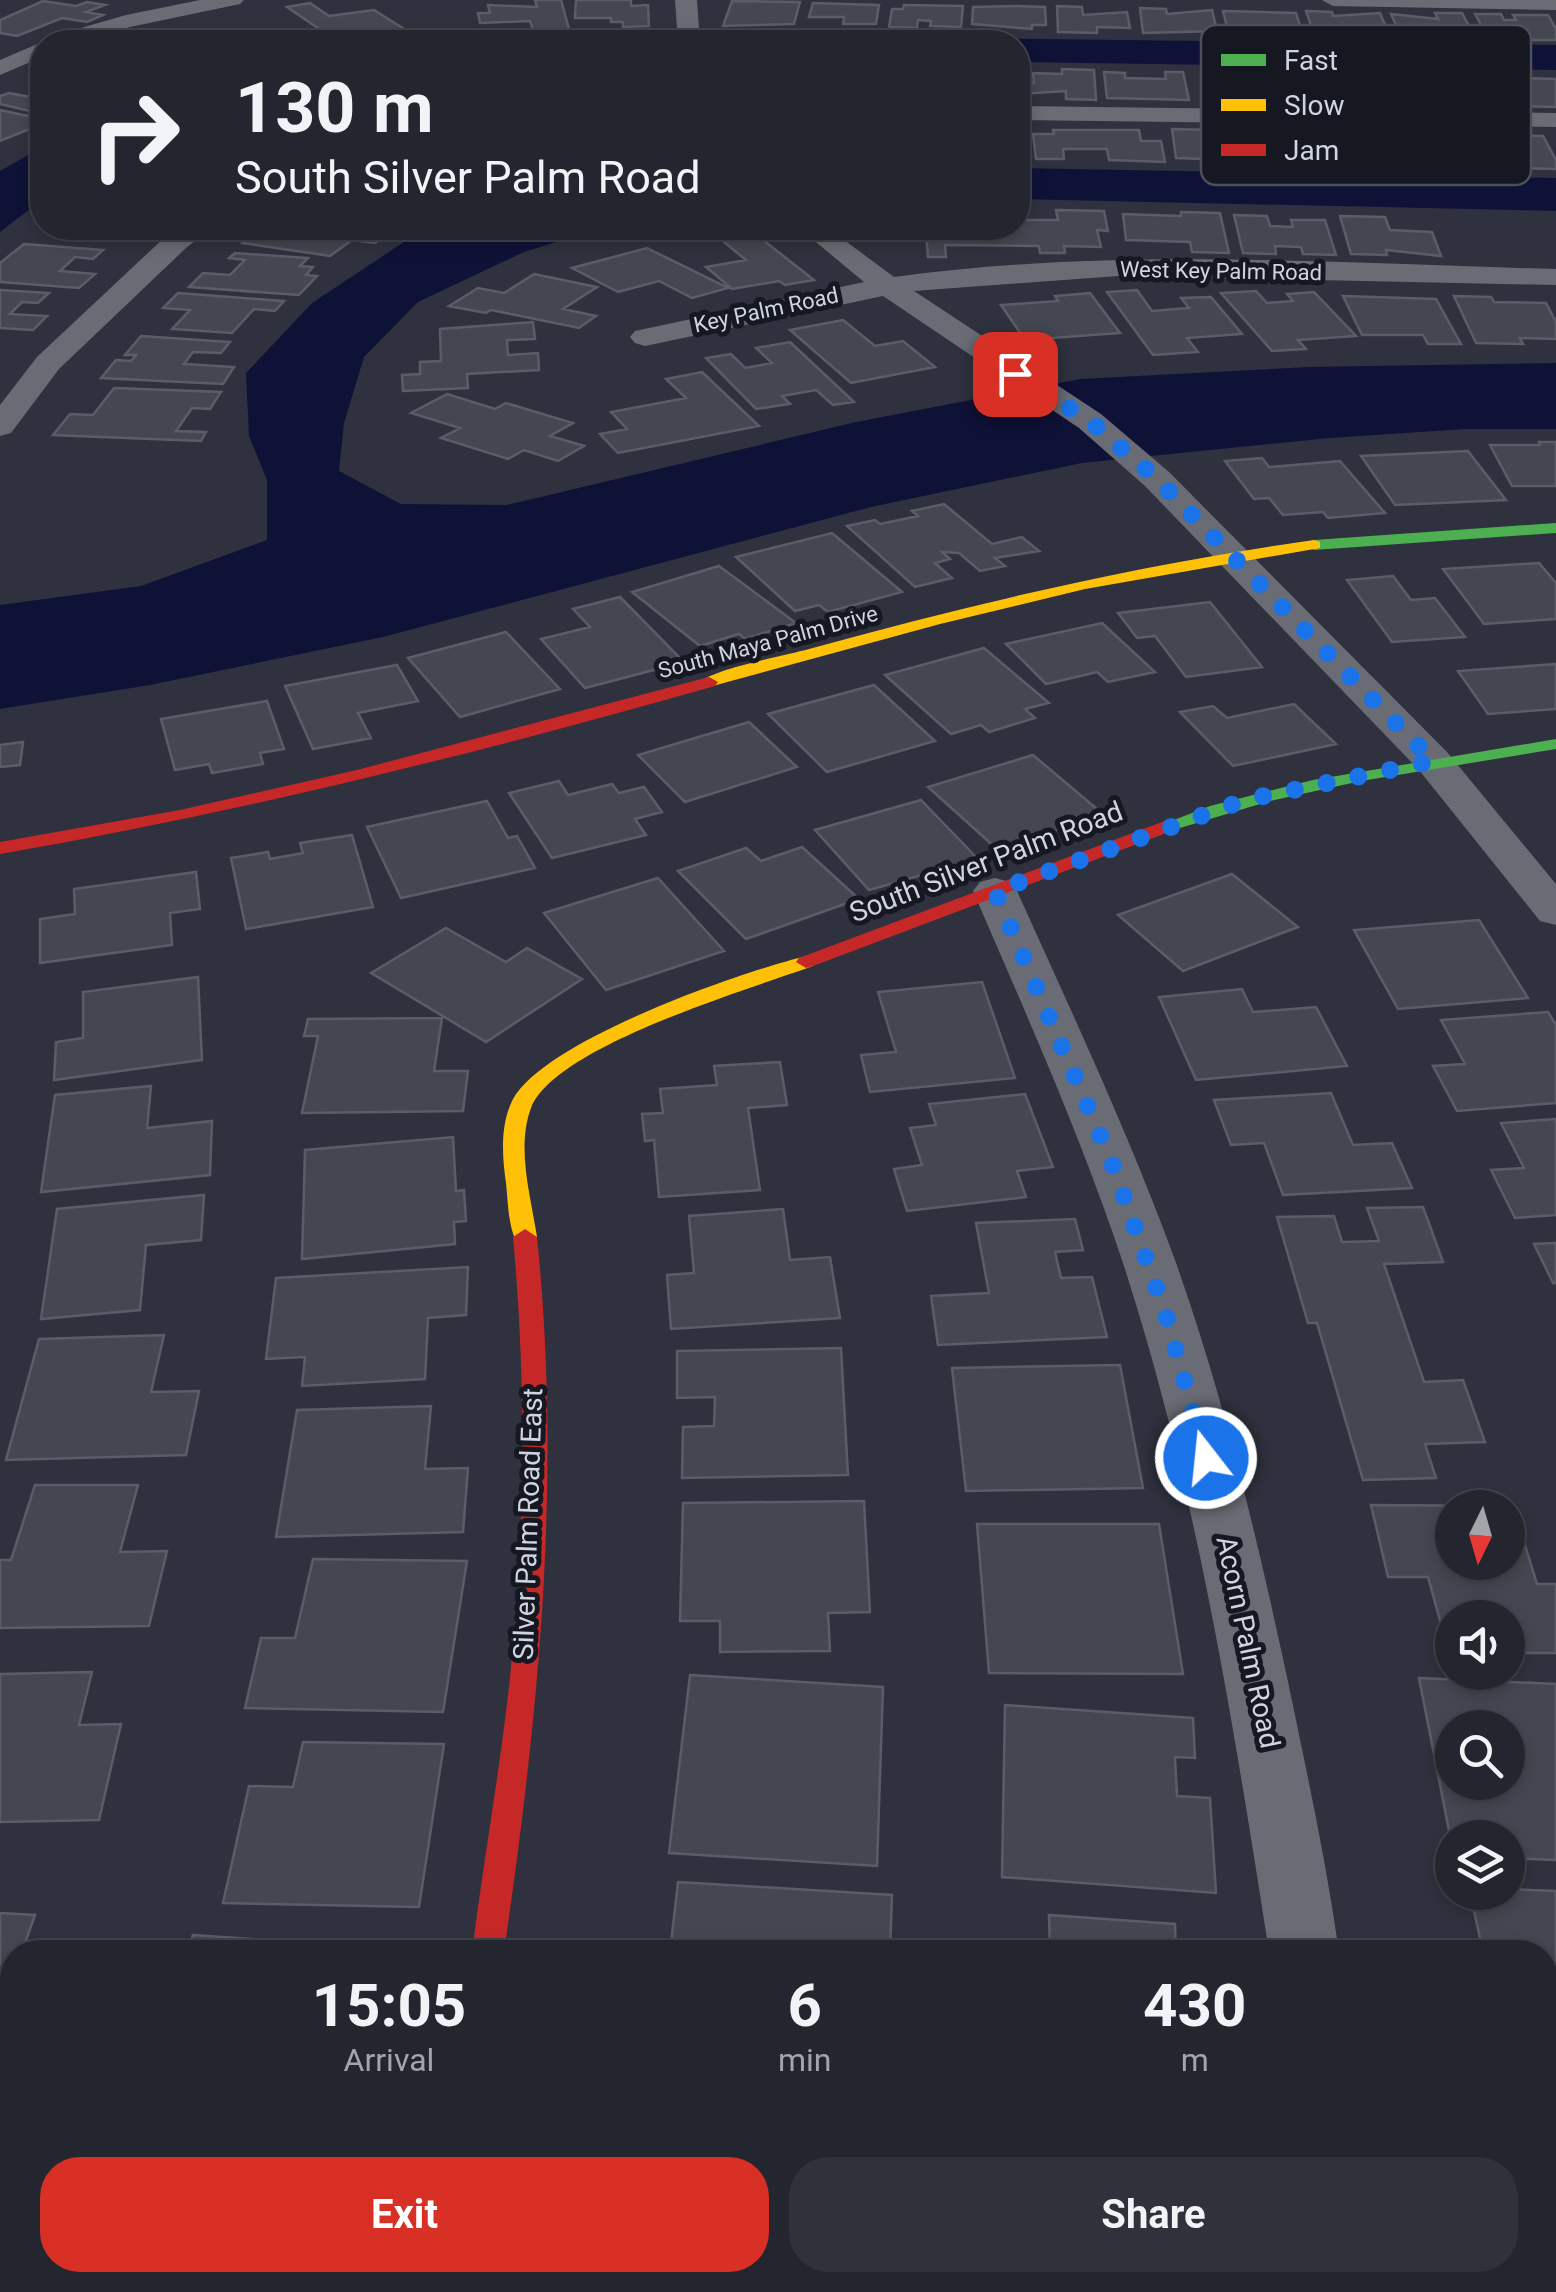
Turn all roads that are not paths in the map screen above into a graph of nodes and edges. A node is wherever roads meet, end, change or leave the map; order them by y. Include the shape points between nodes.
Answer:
1 (233, 0) edge
2 (686, 0) edge
3 (1333, 0) edge
4 (1556, 4) edge
5 (95, 30) edge
6 (688, 30) edge
7 (30, 55) edge
8 (0, 68) edge
9 (1030, 113) edge
10 (1201, 115) edge
11 (1531, 120) edge
12 (1556, 120) edge
13 (179, 240) edge
14 (828, 240) edge
15 (1556, 277) edge
16 (888, 286) junction
17 (644, 337) dead end
18 (0, 426) edge
19 (1556, 528) edge
20 (1236, 557) junction
21 (1556, 744) edge
22 (1433, 761) junction
23 (0, 848) edge
24 (995, 891) junction
25 (1556, 912) edge
26 (526, 1096) joint
27 (490, 1940) edge
28 (1302, 1940) edge

1 - 5 street
2 - 6 street
3 - 4 street
7 - 8 street
9 - 10 street
11 - 12 street
13 - 18 street via 48,363
14 - 16 street
15 - 16 street, West Key Palm Road via 1100,270
16 - 17 street, Key Palm Road
16 - 20 street via 1090,421
19 - 20 street, South Maya Palm Drive via 1385,536
20 - 22 street
20 - 23 street, South Maya Palm Drive via 997,604 319,787
21 - 22 street, South Silver Palm Road
22 - 24 street, South Silver Palm Road via 1245,800
22 - 25 street
24 - 26 street, South Silver Palm Road via 592,1043 556,1062
24 - 28 street, Acorn Palm Road via 1112,1163 1166,1315 1216,1494 1263,1704
26 - 27 street, Silver Palm Road East via 516,1116 534,1404 528,1631

